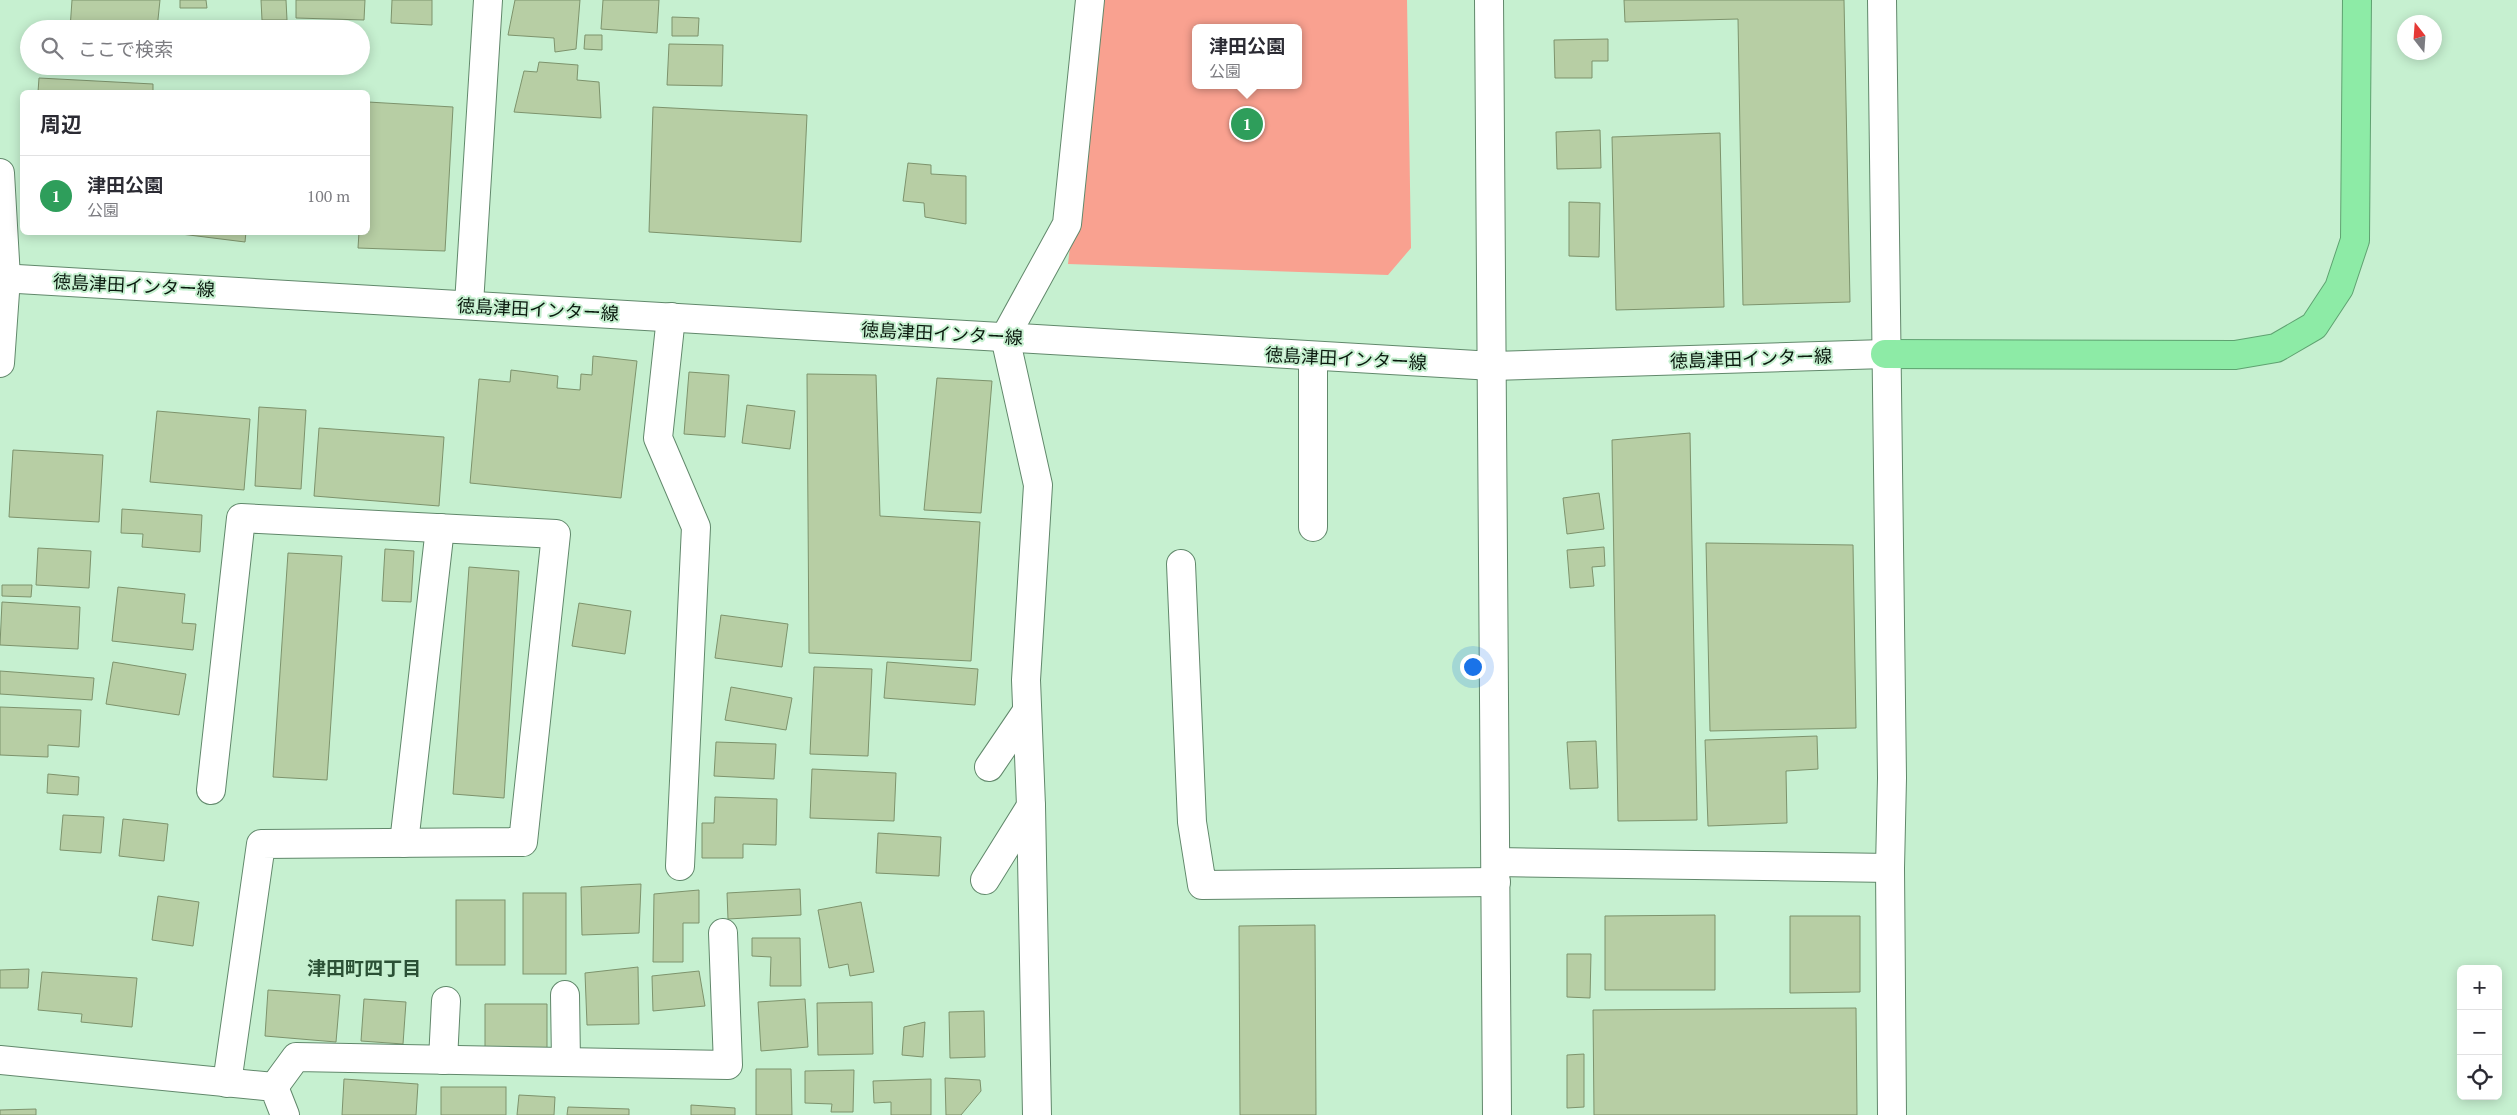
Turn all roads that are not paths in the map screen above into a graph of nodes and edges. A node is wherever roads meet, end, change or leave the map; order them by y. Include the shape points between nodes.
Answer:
1 (488, 0) edge
2 (1090, 0) edge
3 (1489, 0) edge
4 (1882, 0) edge
5 (2357, 0) edge
6 (0, 173) edge
7 (3, 278) edge
8 (469, 304) junction
9 (671, 317) junction
10 (1005, 337) junction
11 (1885, 354) junction
12 (1313, 356) junction
13 (0, 363) edge
14 (1493, 366) junction
15 (1313, 527) dead end
16 (440, 528) junction
17 (1182, 564) dead end
18 (1027, 710) junction
19 (989, 768) dead end
20 (211, 790) dead end
21 (1032, 806) junction
22 (404, 843) junction
23 (680, 866) dead end
24 (1890, 868) junction
25 (1496, 872) junction
26 (985, 880) dead end
27 (723, 933) dead end
28 (566, 996) dead end
29 (446, 1001) dead end
30 (0, 1060) edge
31 (443, 1060) junction
32 (566, 1062) junction
33 (227, 1082) junction
34 (274, 1087) junction
35 (1031, 1114) edge
36 (285, 1115) edge
37 (1497, 1115) edge
38 (1892, 1115) edge

1 - 8 street
2 - 10 street via 1067,224
3 - 14 street
4 - 11 street
5 - 11 highway via 2355,240 2339,288 2314,326 2276,348 2236,355
6 - 7 street
7 - 8 street, 徳島津田インター線
7 - 13 street
8 - 9 street, 徳島津田インター線
9 - 10 street, 徳島津田インター線
9 - 23 street via 658,438 696,527
10 - 12 street, 徳島津田インター線
10 - 18 street via 1038,485
11 - 14 street, 徳島津田インター線
11 - 24 street via 1892,778
12 - 14 street, 徳島津田インター線
12 - 15 street
14 - 25 street
16 - 20 street via 241,518
16 - 22 street
16 - 22 street via 556,534 523,842
17 - 25 street via 1192,822 1202,885
18 - 19 street
18 - 21 street
21 - 26 street
21 - 35 street
22 - 33 street via 261,844
24 - 25 street
24 - 38 street
25 - 37 street
27 - 32 street via 728,1065
28 - 32 street
29 - 31 street
30 - 33 street
31 - 32 street
31 - 34 street via 296,1057
33 - 34 street
34 - 36 street

